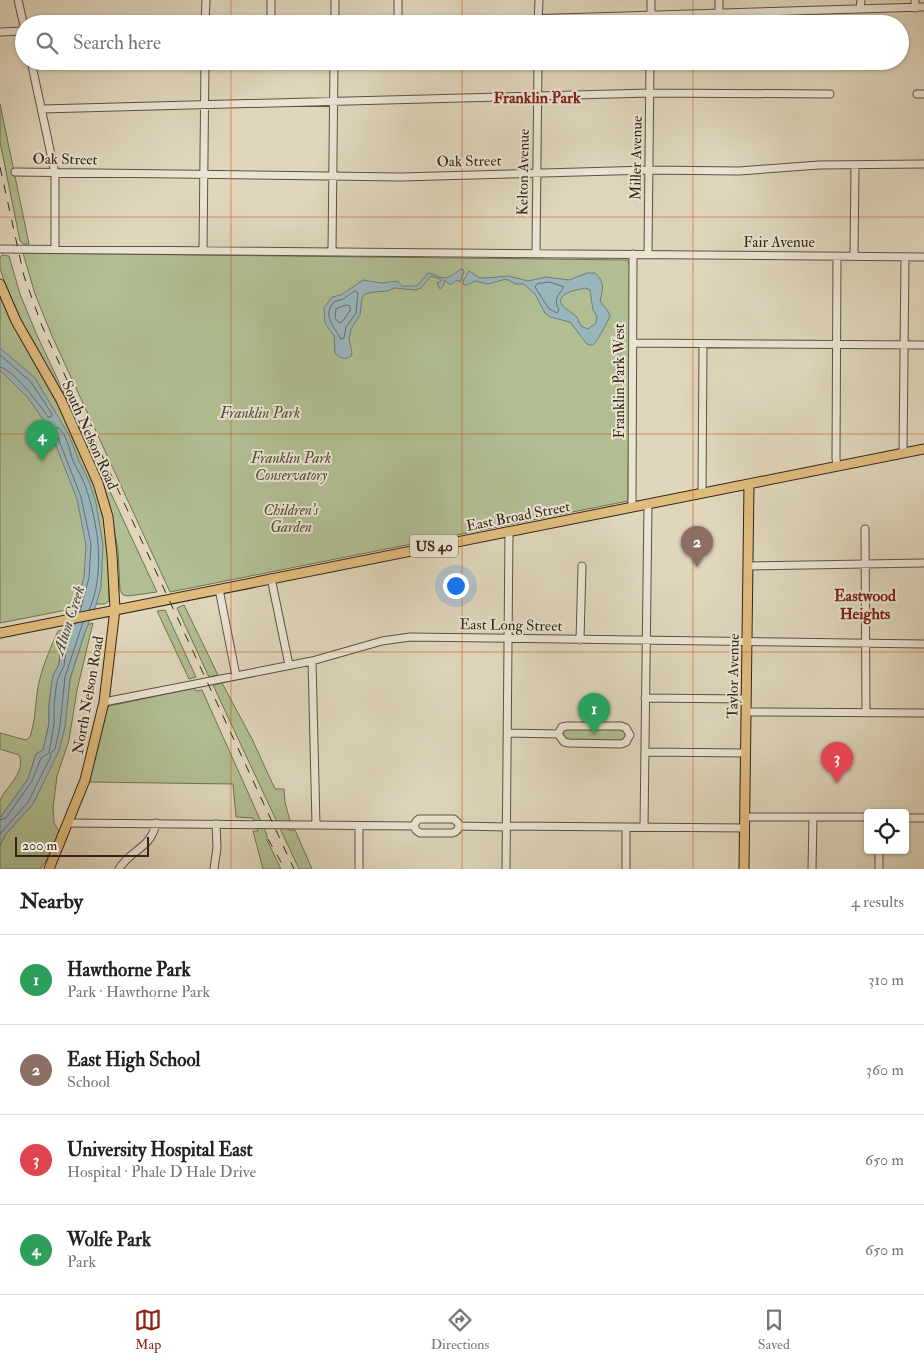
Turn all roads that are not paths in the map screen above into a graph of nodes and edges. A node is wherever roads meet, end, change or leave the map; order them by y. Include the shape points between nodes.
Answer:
1 (18, 0) edge
2 (206, 0) edge
3 (271, 0) edge
4 (335, 0) edge
5 (398, 0) edge
6 (538, 0) edge
7 (651, 0) edge
8 (719, 0) edge
9 (860, 0) edge
10 (915, 4) edge
11 (924, 8) edge
12 (860, 9) junction
13 (719, 14) junction
14 (21, 15) edge
15 (205, 15) edge
16 (271, 15) edge
17 (334, 15) edge
18 (398, 15) edge
19 (538, 15) edge
20 (651, 15) joint
21 (15, 31) edge
22 (0, 32) edge
23 (33, 70) edge
24 (205, 70) edge
25 (334, 70) edge
26 (538, 70) edge
27 (650, 70) edge
28 (650, 93) junction
29 (830, 94) dead end
30 (538, 97) junction
31 (334, 102) junction
32 (205, 104) junction
33 (42, 109) junction
34 (924, 164) edge
35 (855, 165) junction
36 (649, 170) junction
37 (15, 172) dead end
38 (55, 173) junction
39 (536, 173) junction
40 (204, 175) junction
41 (333, 176) junction
42 (0, 248) edge
43 (54, 249) junction
44 (203, 250) junction
45 (332, 252) junction
46 (536, 254) junction
47 (634, 254) junction
48 (648, 254) junction
49 (838, 256) junction
50 (854, 256) junction
51 (905, 257) junction
52 (924, 257) edge
53 (0, 284) edge
54 (633, 343) junction
55 (703, 344) junction
56 (836, 345) junction
57 (904, 345) junction
58 (924, 345) edge
59 (924, 449) edge
60 (903, 453) junction
61 (837, 466) junction
62 (749, 484) junction
63 (702, 493) junction
64 (648, 504) junction
65 (632, 507) junction
66 (865, 529) dead end
67 (509, 532) junction
68 (924, 563) edge
69 (865, 564) junction
70 (582, 566) dead end
71 (748, 566) junction
72 (271, 578) junction
73 (220, 589) junction
74 (115, 609) junction
75 (0, 633) edge
76 (508, 639) junction
77 (580, 640) junction
78 (646, 641) junction
79 (747, 641) junction
80 (866, 643) junction
81 (924, 644) edge
82 (312, 661) junction
83 (289, 665) junction
84 (236, 676) junction
85 (645, 698) junction
86 (746, 699) junction
87 (104, 702) junction
88 (746, 712) junction
89 (866, 713) junction
90 (924, 713) edge
91 (508, 733) junction
92 (558, 734) junction
93 (630, 735) junction
94 (645, 735) junction
95 (645, 752) junction
96 (746, 753) junction
97 (745, 817) junction
98 (813, 817) junction
99 (864, 818) edge
100 (909, 818) edge
101 (924, 818) edge
102 (67, 823) junction
103 (156, 823) junction
104 (216, 824) junction
105 (316, 826) junction
106 (359, 826) junction
107 (414, 826) junction
108 (459, 826) junction
109 (507, 826) junction
110 (626, 827) junction
111 (644, 827) junction
112 (745, 828) junction
113 (879, 854) edge
114 (49, 869) edge
115 (119, 869) edge
116 (214, 869) edge
117 (359, 869) edge
118 (506, 869) edge
119 (626, 869) edge
120 (744, 869) edge
121 (812, 869) edge
122 (879, 869) edge

1 - 14 street
2 - 15 street
3 - 16 street
4 - 17 street
5 - 18 street
6 - 19 street
7 - 20 street
8 - 13 street
9 - 12 street
10 - 11 street
10 - 12 street
12 - 13 street
13 - 20 street
21 - 22 street
23 - 33 street
24 - 32 street
25 - 31 street
26 - 30 street, Kelton Avenue
27 - 28 street, Miller Avenue
28 - 29 street
28 - 30 street
28 - 36 street, Miller Avenue
30 - 31 street
30 - 39 street, Kelton Avenue
31 - 32 street
31 - 41 street
32 - 33 street
32 - 40 street
33 - 38 street
34 - 35 street, Oak Street
35 - 36 street, Oak Street via 739,171
35 - 50 street
36 - 39 street, Oak Street
36 - 48 street, Miller Avenue
37 - 38 street, Oak Street
38 - 40 street, Oak Street
38 - 43 street
39 - 41 street, Oak Street
39 - 46 street, Kelton Avenue
40 - 41 street, Oak Street
40 - 44 street
41 - 45 street
42 - 43 street, Fair Avenue
43 - 44 street, Fair Avenue
44 - 45 street, Fair Avenue
45 - 46 street, Fair Avenue
46 - 47 street, Fair Avenue
47 - 48 street, Fair Avenue
47 - 54 street, Franklin Park West
48 - 49 street, Fair Avenue
49 - 50 street, Fair Avenue
49 - 56 street
50 - 51 street, Fair Avenue
51 - 52 street, Fair Avenue
51 - 57 street
53 - 74 main road, South Nelson Road via 16,321 61,400 98,483 110,534
54 - 55 street
54 - 65 street, Franklin Park West
55 - 56 street
55 - 63 street
56 - 57 street
56 - 61 street
57 - 58 street
57 - 60 street
59 - 60 main road, East Broad Street / US 40
60 - 61 main road, East Broad Street / US 40
61 - 62 main road, East Broad Street / US 40
62 - 63 main road, East Broad Street / US 40
62 - 71 main road, Taylor Avenue
63 - 64 main road, East Broad Street / US 40
64 - 65 main road, East Broad Street / US 40
64 - 78 street
65 - 67 main road, East Broad Street / US 40
66 - 69 street
67 - 72 main road, East Broad Street / US 40
67 - 76 street
68 - 69 street
69 - 71 street
69 - 80 street
70 - 77 street
71 - 79 main road, Taylor Avenue
72 - 73 main road, East Broad Street / US 40
72 - 83 street
73 - 74 main road, East Broad Street / US 40
73 - 84 street
74 - 75 main road, East Broad Street / US 40
74 - 87 main road, North Nelson Road
76 - 77 street, East Long Street
76 - 82 street, East Long Street via 399,638
76 - 91 street
77 - 78 street, East Long Street
78 - 79 street, East Long Street
78 - 85 street
79 - 80 street, East Long Street
79 - 86 main road, Taylor Avenue
80 - 81 street, East Long Street
80 - 89 street
82 - 83 street, East Long Street
82 - 105 street
83 - 84 street, East Long Street
84 - 87 street, East Long Street
85 - 86 street
85 - 94 street
86 - 88 main road, Taylor Avenue
87 - 102 main road, North Nelson Road via 85,780
88 - 89 street
88 - 96 main road, Taylor Avenue
89 - 90 street
91 - 92 street
91 - 109 street
92 - 93 street via 564,742 621,744
92 - 93 street via 566,726 621,726
93 - 94 street
94 - 95 street
95 - 96 street
95 - 111 street
96 - 97 main road, Taylor Avenue
97 - 98 street
97 - 112 main road, Taylor Avenue
98 - 99 street
98 - 121 street
100 - 101 street
102 - 103 street
102 - 114 main road, North Nelson Road
103 - 104 street
103 - 115 street via 152,838
104 - 105 street
104 - 116 street
105 - 106 street
106 - 107 street
106 - 117 street
107 - 108 street via 420,833 452,833
107 - 108 street via 419,819 454,819
108 - 109 street
109 - 110 street
109 - 118 street
110 - 111 street
110 - 119 street
111 - 112 street
112 - 120 main road, Taylor Avenue
113 - 122 street

